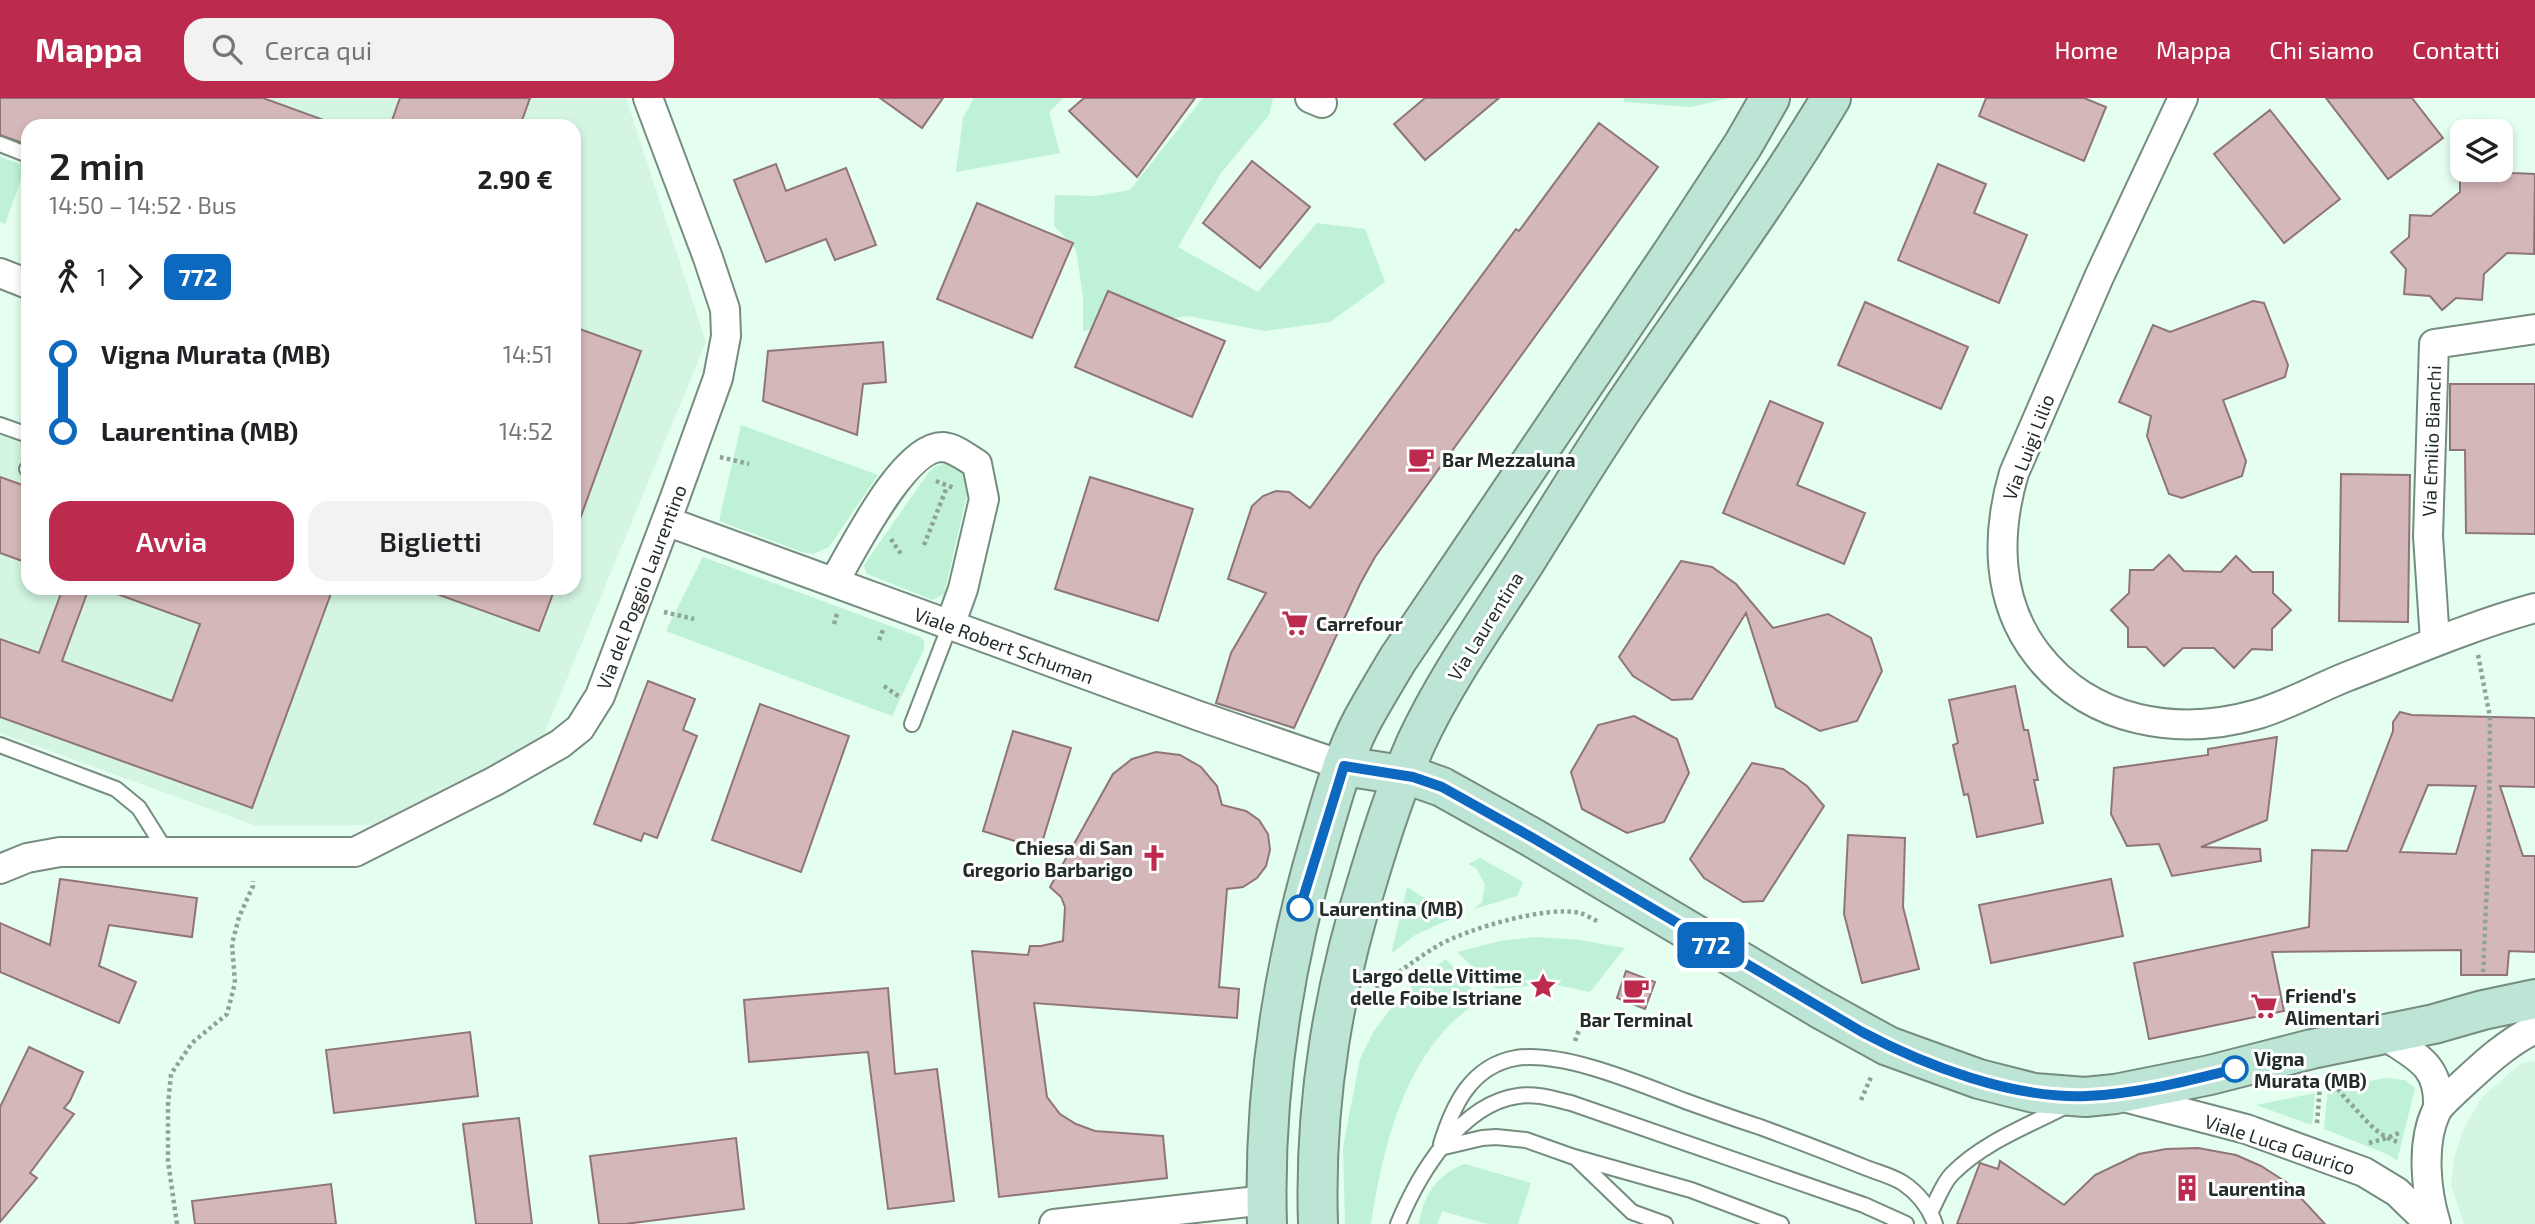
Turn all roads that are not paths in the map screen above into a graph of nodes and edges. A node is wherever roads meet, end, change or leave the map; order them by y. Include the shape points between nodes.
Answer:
1 (648, 98) edge
2 (1770, 98) edge
3 (1831, 98) edge
4 (2183, 98) edge
5 (0, 144) edge
6 (21, 152) edge
7 (0, 273) edge
8 (21, 281) edge
9 (2535, 329) edge
10 (0, 425) edge
11 (21, 432) edge
12 (666, 521) junction
13 (834, 582) junction
14 (2535, 608) edge
15 (950, 625) junction
16 (2435, 641) junction
17 (912, 724) dead end
18 (0, 745) edge
19 (1344, 766) junction
20 (1403, 776) junction
21 (166, 851) junction
22 (0, 869) edge
23 (2535, 999) edge
24 (2535, 1029) edge
25 (2384, 1035) junction
26 (2100, 1096) junction
27 (2438, 1108) junction
28 (1440, 1149) junction
29 (1574, 1157) junction
30 (1266, 1212) edge
31 (1632, 1212) junction
32 (1933, 1218) edge
33 (1054, 1224) edge
34 (1318, 1224) edge
35 (1398, 1224) edge
36 (1643, 1224) edge
37 (1665, 1224) edge
38 (1781, 1224) edge
39 (1906, 1224) edge
40 (2430, 1224) edge
41 (2436, 1224) edge

1 - 12 street, Via del Poggio Laurentino via 726,319 718,378
2 - 19 main road via 1675,249 1398,659 1362,721
3 - 20 main road, Via Laurentina via 1467,651
4 - 16 street, Via Luigi Lilio via 2014,472 2001,553 2006,590 2020,628 2046,665 2090,701 2140,720 2189,725 2259,713
5 - 6 lane
7 - 8 street
9 - 16 street, Via Emilio Bianchi via 2434,344 2428,536
10 - 11 lane
12 - 13 street, Viale Robert Schuman
12 - 21 street, Via del Poggio Laurentino via 600,696 580,728 560,744 355,852
13 - 15 street, Viale Robert Schuman
13 - 15 street via 901,473 926,450 944,447 977,464 984,499
14 - 16 street, Via Luigi Lilio
15 - 17 lane
15 - 19 street, Viale Robert Schuman
18 - 21 lane via 116,789 139,808
19 - 20 main road
19 - 30 main road via 1305,890 1288,963 1272,1081
20 - 26 main road via 1442,787 1522,831 1888,1046 1988,1082 2034,1093
20 - 34 main road, Via Laurentina via 1366,884 1330,1026 1317,1158
21 - 22 street, Via del Poggio Laurentino via 60,852
23 - 25 main road
24 - 27 street via 2498,1053
25 - 26 main road
25 - 27 street via 2427,1067 2438,1086
26 - 32 lane via 1993,1144 1968,1161 1950,1175
26 - 40 street, Viale Luca Gaurico via 2246,1129 2364,1172 2397,1192
27 - 41 street via 2427,1164
28 - 29 lane via 1496,1137 1526,1140
28 - 32 lane via 1450,1114 1476,1077 1516,1058 1551,1060 1633,1081 1902,1182 1925,1203
28 - 35 lane via 1410,1194
28 - 39 lane via 1489,1106 1534,1095 1571,1103 1864,1205
29 - 31 lane
29 - 38 lane via 1691,1190
30 - 33 street
31 - 36 lane
31 - 37 lane

